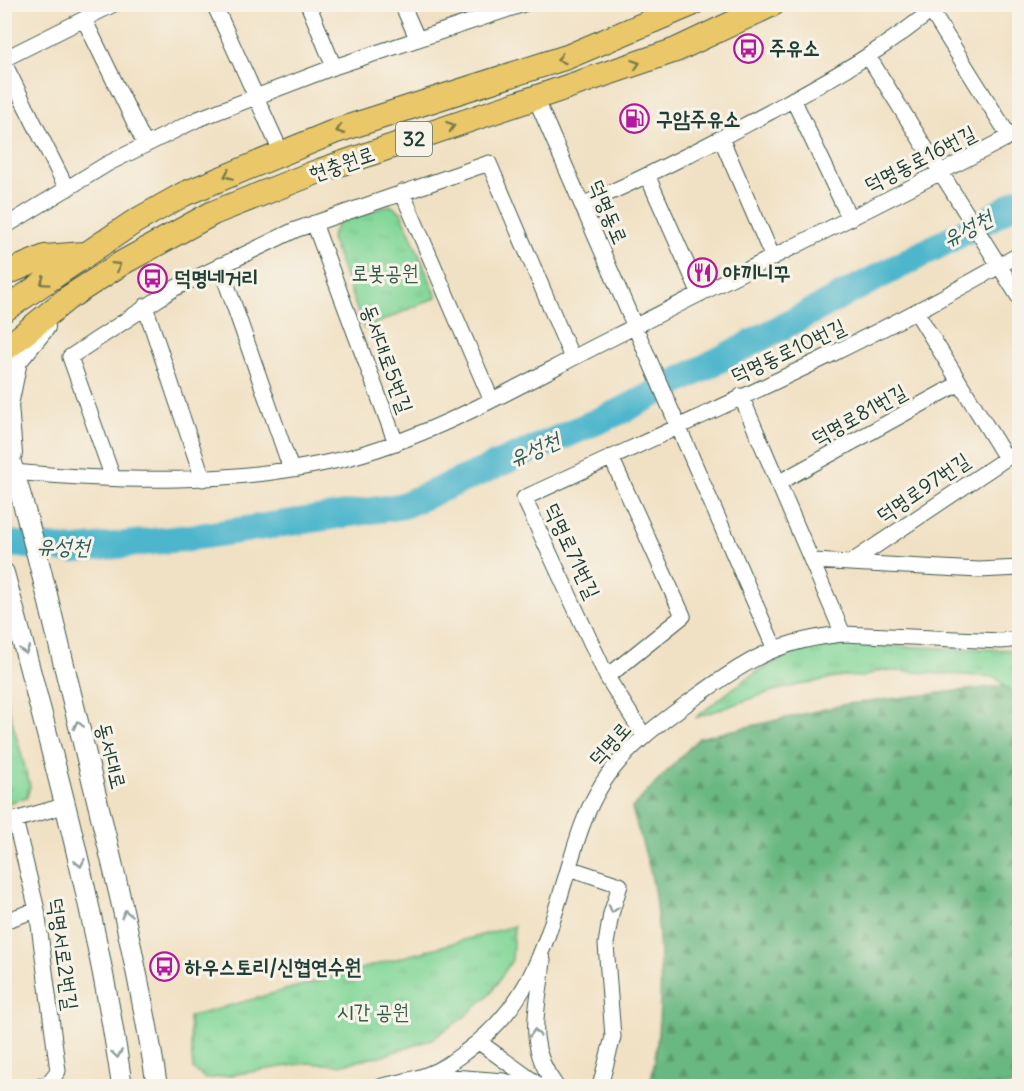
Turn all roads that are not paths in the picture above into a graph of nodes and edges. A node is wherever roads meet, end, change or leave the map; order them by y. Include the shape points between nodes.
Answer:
1 (114, 4) edge
2 (214, 4) edge
3 (308, 4) edge
4 (402, 4) edge
5 (524, 4) edge
6 (692, 4) edge
7 (773, 4) edge
8 (935, 8) edge
9 (497, 9) edge
10 (84, 19) junction
11 (417, 38) junction
12 (868, 56) junction
13 (4, 61) edge
14 (334, 67) junction
15 (255, 96) junction
16 (536, 99) junction
17 (793, 99) junction
18 (1014, 133) edge
19 (721, 138) junction
20 (145, 144) junction
21 (281, 152) junction
22 (940, 174) junction
23 (648, 177) junction
24 (67, 189) junction
25 (402, 192) junction
26 (582, 205) junction
27 (850, 219) junction
28 (314, 223) junction
29 (4, 227) edge
30 (84, 254) junction
31 (1020, 254) edge
32 (773, 258) junction
33 (995, 261) junction
34 (220, 265) junction
35 (4, 274) edge
36 (699, 294) junction
37 (68, 298) junction
38 (1020, 299) edge
39 (145, 306) junction
40 (4, 309) edge
41 (917, 313) junction
42 (634, 327) junction
43 (4, 350) edge
44 (572, 358) junction
45 (960, 383) junction
46 (741, 396) junction
47 (491, 399) junction
48 (675, 422) junction
49 (4, 441) edge
50 (396, 443) junction
51 (1020, 449) edge
52 (611, 457) junction
53 (1006, 458) junction
54 (291, 469) junction
55 (16, 478) junction
56 (113, 478) junction
57 (203, 479) junction
58 (778, 483) junction
59 (813, 561) junction
60 (850, 563) junction
61 (1020, 568) edge
62 (4, 573) edge
63 (843, 634) junction
64 (1020, 639) edge
65 (774, 647) junction
66 (607, 677) junction
67 (644, 736) junction
68 (67, 806) junction
69 (10, 822) edge
70 (569, 868) junction
71 (38, 910) junction
72 (4, 921) edge
73 (543, 952) junction
74 (479, 1042) junction
75 (427, 1075) junction
76 (41, 1086) edge
77 (122, 1086) edge
78 (157, 1086) edge
79 (382, 1086) edge
80 (520, 1086) edge
81 (540, 1086) edge
82 (556, 1086) edge
83 (600, 1086) edge

1 - 10 street
2 - 15 street
3 - 14 street
4 - 11 street
5 - 9 street
6 -> 21 main road, 현충원로 / 32 via 567,57
16 -> 7 main road, 현충원로 / 32 via 676,50
8 - 12 street
8 - 18 street, 덕명동로16번길
9 - 11 street
10 - 13 street
10 - 20 street
11 - 14 street
12 - 17 street
12 - 22 street
13 - 24 street
14 - 15 street
15 - 20 street
15 - 21 street
16 - 26 street, 덕명동로
37 -> 16 main road, 현충원로 / 32 via 213,213 320,171
17 - 19 street
17 - 27 street, 덕명동로16번길
18 - 22 street, 덕명동로16번길
19 - 23 street
19 - 32 street
20 - 24 street
21 -> 30 main road, 현충원로 via 184,194
22 - 27 street, 덕명동로16번길
22 - 33 street
23 - 26 street
23 - 36 street
24 - 29 street
25 - 28 street
25 - 44 street via 489,163
25 - 47 street
26 - 42 street, 덕명동로
27 - 32 street, 덕명동로16번길
28 - 34 street
28 - 50 street, 동서대로5번길
30 - 35 main road via 45,257
30 -> 40 main road, 현충원로
31 - 33 street, 덕명동로10번길
32 - 36 street, 덕명동로16번길
33 - 38 street
33 - 41 street, 덕명동로10번길
34 - 39 street
34 - 54 street
36 - 42 street, 덕명동로16번길
37 - 43 main road, 현충원로 / 32
37 - 55 street via 17,361 8,405
39 - 56 street via 70,357
39 - 57 street
41 - 45 street
41 - 46 street, 덕명동로10번길
42 - 44 street, 동서대로5번길
42 - 48 street, 덕명동로
44 - 47 street, 동서대로5번길
45 - 53 street
45 - 58 street, 덕명로81번길
46 - 48 street, 덕명동로10번길
46 - 58 street
47 - 50 street, 동서대로5번길
48 - 52 street, 덕명로71번길
48 - 65 street
49 - 55 street, 동서대로
50 - 54 street, 동서대로5번길
51 - 53 street, 덕명로97번길
52 - 66 street via 683,616
52 - 66 street, 덕명로71번길 via 524,498
53 - 60 street, 덕명로97번길
54 - 57 street, 동서대로5번길
55 - 56 street, 동서대로5번길
78 -> 55 street, 동서대로 via 121,893
56 - 57 street, 동서대로5번길
58 - 59 street
59 - 60 street
59 - 63 street
60 - 61 street via 979,570
62 -> 68 street
63 - 64 street, 덕명로
63 - 65 street, 덕명로
65 - 67 street, 덕명로 via 731,672
66 - 67 street, 덕명로71번길
67 - 70 street, 덕명로 via 599,789
68 - 69 street, 덕명서로2번길
68 -> 77 street via 108,993
69 - 71 street, 덕명서로2번길
70 - 73 street, 덕명로
70 -> 83 street via 620,885 606,944 613,1038
71 - 72 street
71 - 76 street, 덕명서로2번길 via 58,1071 47,1085
73 - 74 street, 덕명로 via 514,1006
82 -> 73 street via 535,1043
74 - 75 street, 덕명로
74 - 81 street
75 - 79 street, 덕명로
75 - 80 street via 504,1081

